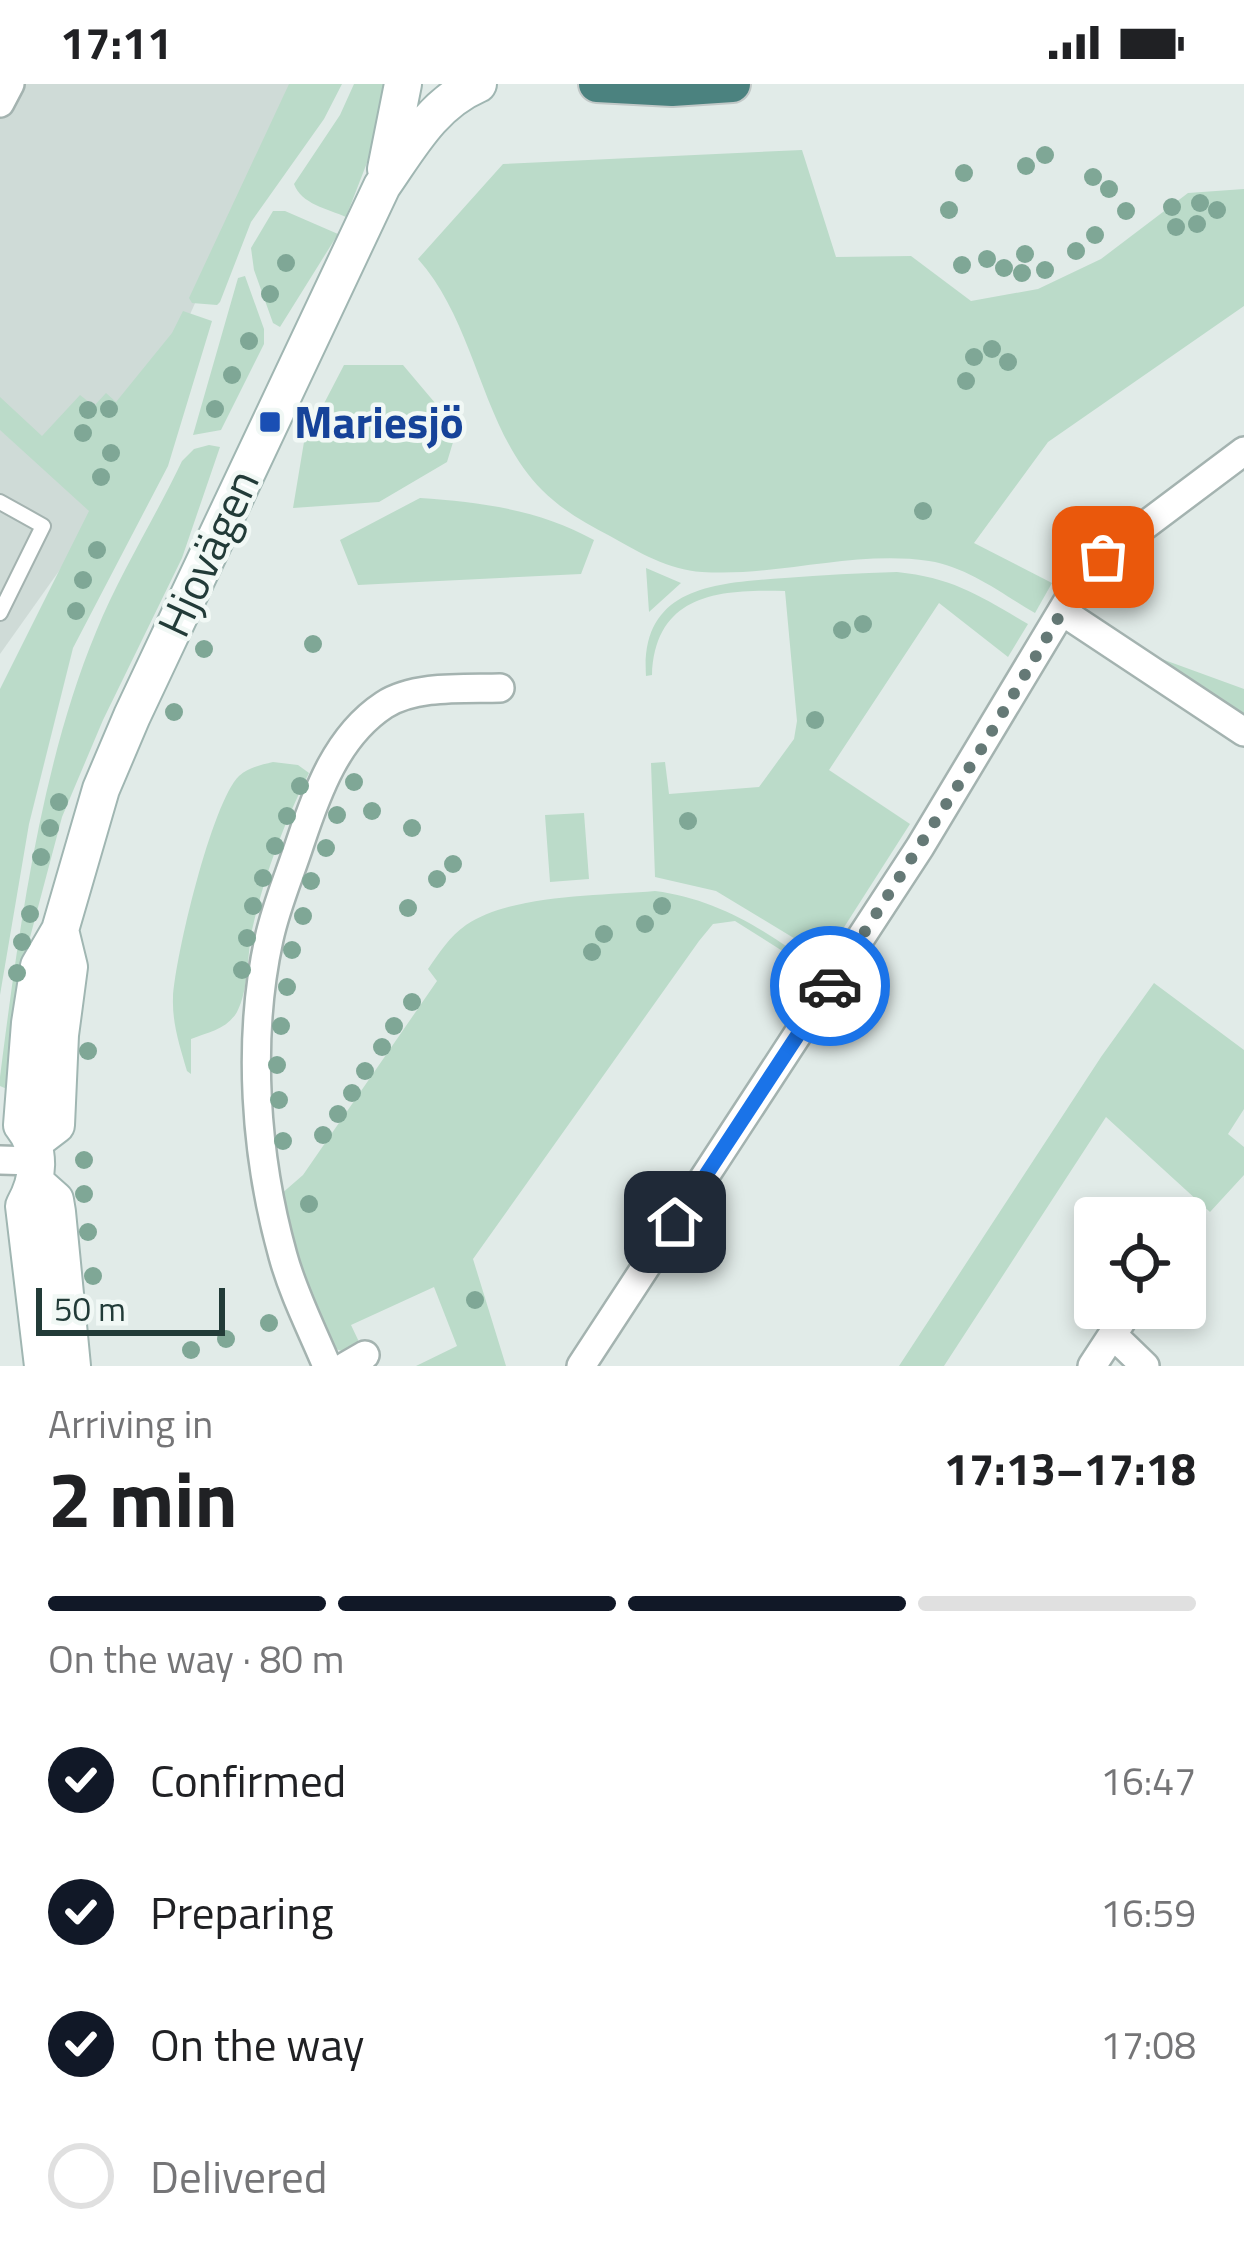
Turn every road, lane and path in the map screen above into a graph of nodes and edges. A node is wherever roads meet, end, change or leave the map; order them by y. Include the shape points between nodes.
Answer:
1 (10, 84) edge
2 (403, 84) edge
3 (478, 84) edge
4 (597, 84) edge
5 (732, 84) edge
6 (0, 103) edge
7 (382, 186) junction
8 (1244, 451) edge
9 (0, 502) edge
10 (1063, 612) junction
11 (0, 614) edge
12 (500, 688) dead end
13 (1244, 732) edge
14 (26, 1161) edge
15 (1117, 1329) edge
16 (1113, 1335) junction
17 (43, 1366) edge
18 (72, 1366) edge
19 (327, 1366) edge
20 (580, 1366) edge
21 (1092, 1366) edge
22 (1145, 1366) edge

1 - 6 street
2 - 7 main road, Hjovägen
3 - 7 main road, Hjovägen via 428,121
4 - 5 highway
7 - 14 main road, Hjovägen via 89,824 60,930 39,966 22,1125
8 - 10 street via 1103,557
9 - 11 lane via 43,526
10 - 13 street
10 - 20 street via 920,848
12 - 19 street via 418,693 360,724 332,764 269,938 256,1045 266,1181 283,1259
14 - 17 main road, Hjovägen
14 - 18 main road, Hjovägen via 58,1212
15 - 16 street
16 - 21 street
16 - 22 street

